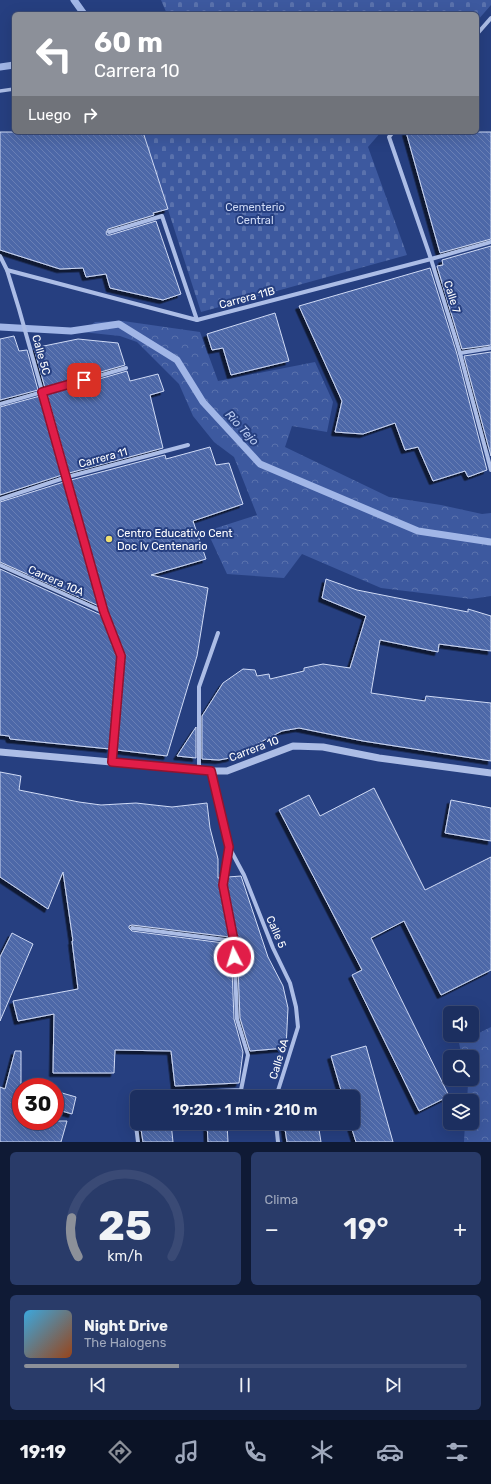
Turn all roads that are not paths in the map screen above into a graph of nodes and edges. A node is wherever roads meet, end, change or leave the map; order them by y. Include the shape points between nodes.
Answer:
1 (491, 18) edge
2 (479, 32) edge
3 (12, 89) edge
4 (0, 91) edge
5 (391, 134) edge
6 (109, 232) dead end
7 (491, 242) edge
8 (0, 256) edge
9 (431, 259) junction
10 (7, 270) junction
11 (197, 320) junction
12 (491, 348) edge
13 (460, 353) junction
14 (126, 368) dead end
15 (42, 392) junction
16 (0, 404) edge
17 (188, 445) dead end
18 (491, 470) edge
19 (67, 477) junction
20 (0, 499) edge
21 (0, 566) edge
22 (104, 612) junction
23 (218, 633) dead end
24 (0, 752) edge
25 (112, 762) junction
26 (199, 770) junction
27 (211, 771) junction
28 (491, 773) edge
29 (229, 847) junction
30 (132, 928) dead end
31 (234, 941) junction
32 (298, 1027) joint
33 (278, 1090) edge
34 (277, 1130) edge
35 (138, 1142) edge
36 (278, 1142) edge

1 - 2 street
3 - 4 street
5 - 9 street, Calle 7 via 389,137
6 - 11 street via 162,216
7 - 9 street, Carrera 11B
8 - 10 street, Calle 5C
9 - 11 street, Carrera 11B
9 - 13 street, Calle 7
10 - 11 street, Carrera 11B
10 - 15 street, Calle 5C
12 - 13 street
13 - 18 street, Calle 7
14 - 15 street
15 - 16 street
15 - 19 street, Calle 5C
17 - 19 street, Carrera 11
19 - 20 street, Carrera 11
19 - 22 street, Calle 5C
21 - 22 street, Carrera 10A
22 - 25 street, Calle 5C via 121,656
23 - 26 street via 199,687
24 - 25 street, Carrera 10
25 - 26 street, Carrera 10
26 - 27 street, Carrera 10
27 - 28 street, Carrera 10 via 227,771 293,746 323,747 379,758
27 - 29 street
29 - 31 street via 223,885
29 - 32 street, Calle 5 via 244,875 270,942 290,983
30 - 31 street
31 - 35 street via 237,1019 248,1055 241,1090 136,1096 133,1100
32 - 33 street, Calle 6A
34 - 36 street

